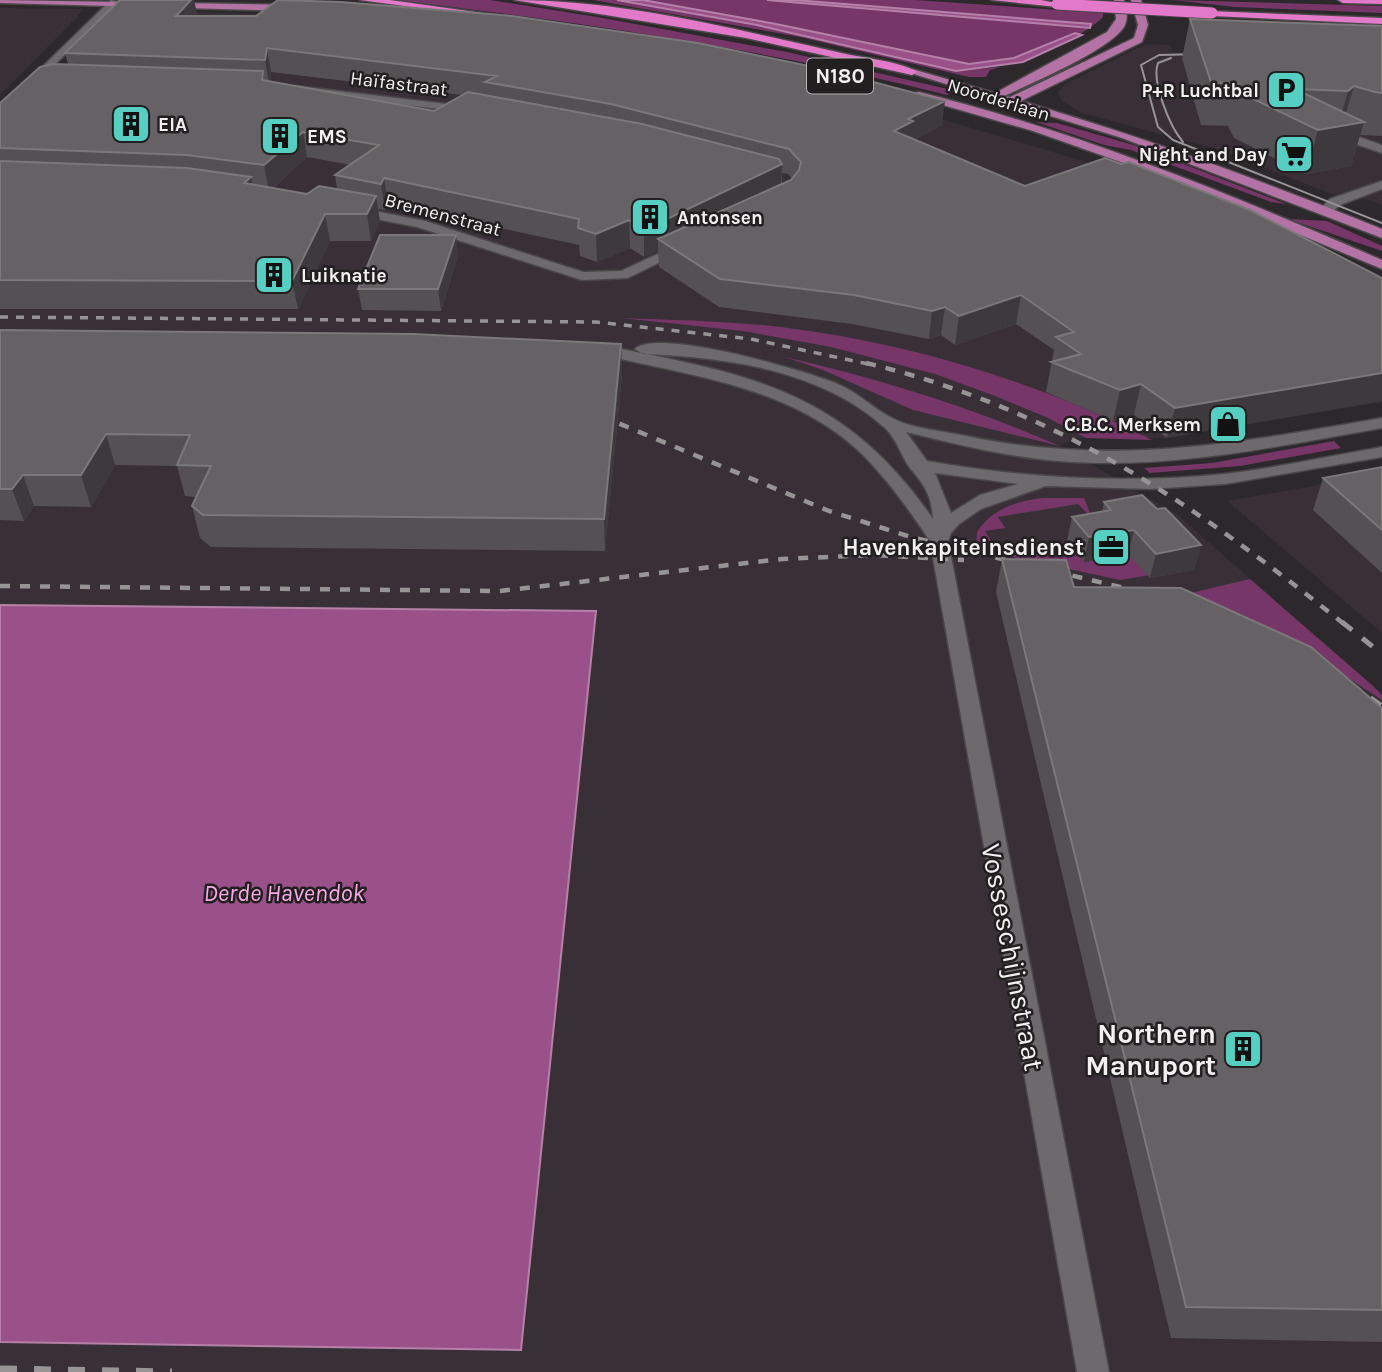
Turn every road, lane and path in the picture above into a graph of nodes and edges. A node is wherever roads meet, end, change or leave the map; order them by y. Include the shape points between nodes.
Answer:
1 (0, 0) edge
2 (365, 0) edge
3 (519, 0) edge
4 (562, 0) edge
5 (996, 0) edge
6 (1119, 0) edge
7 (1136, 0) edge
8 (1343, 0) edge
9 (1370, 1) edge
10 (1382, 1) edge
11 (115, 2) edge
12 (303, 9) edge
13 (366, 12) edge
14 (635, 15) junction
15 (509, 18) edge
16 (1382, 21) edge
17 (496, 23) edge
18 (1042, 71) junction
19 (912, 72) junction
20 (1065, 78) junction
21 (1000, 79) dead end
22 (983, 80) dead end
23 (33, 81) junction
24 (47, 81) edge
25 (279, 88) edge
26 (910, 93) edge
27 (995, 96) junction
28 (1014, 101) junction
29 (976, 110) junction
30 (487, 112) edge
31 (0, 114) edge
32 (1087, 123) junction
33 (1342, 135) edge
34 (1382, 149) edge
35 (1382, 185) edge
36 (1382, 199) edge
37 (332, 207) edge
38 (1325, 211) junction
39 (1382, 234) edge
40 (697, 241) edge
41 (1382, 265) edge
42 (889, 423) junction
43 (1382, 423) edge
44 (1344, 430) junction
45 (853, 435) junction
46 (1379, 453) edge
47 (1039, 454) junction
48 (921, 466) junction
49 (1071, 480) junction
50 (902, 490) junction
51 (941, 536) junction
52 (1093, 1372) edge

1 - 11 main road
2 - 15 highway
3 - 14 highway, Noorderlaan / N180
4 - 14 highway
5 - 16 highway, bridge
6 - 18 main road via 1121,24 1110,36
7 - 20 main road via 1143,24 1138,40
8 - 9 highway
9 - 10 highway
11 - 12 main road
11 - 23 street
13 - 17 main road
14 - 19 highway, Noorderlaan / N180
18 - 21 main road
18 - 27 main road
19 - 22 main road
19 - 27 main road, Noorderlaan / N180
20 - 28 main road
20 - 32 main road via 1054,87 1054,98
23 - 24 street
23 - 31 street
25 - 30 street, Haïfastraat
26 - 29 main road, Noorderlaan
27 - 28 main road, Noorderlaan / N180
27 - 29 main road
28 - 29 main road
28 - 32 main road, Noorderlaan / N180
29 - 41 main road, Noorderlaan via 1249,207
32 - 38 main road, Noorderlaan / N180
33 - 34 street
35 - 38 street via 1335,202
36 - 38 street
37 - 40 street, Bremenstraat via 420,224 582,276 623,275
38 - 39 main road, Noorderlaan / N180
42 - 45 street, Vosseschijnstraat via 857,401 763,363 684,350 590,349 721,374 763,387 801,403
42 - 47 street
42 - 48 street, Vosseschijnstraat
43 - 44 street
44 - 46 street
44 - 47 street via 1177,457
45 - 48 street via 881,456
45 - 50 street, Vosseschijnstraat via 889,470
46 - 49 street via 1222,479 1153,483
47 - 48 street via 978,455
48 - 49 street
48 - 50 street via 909,474
48 - 51 street, Vosseschijnstraat via 936,487
49 - 51 street via 988,498 955,517
50 - 51 street, Vosseschijnstraat
51 - 52 street, Vosseschijnstraat

